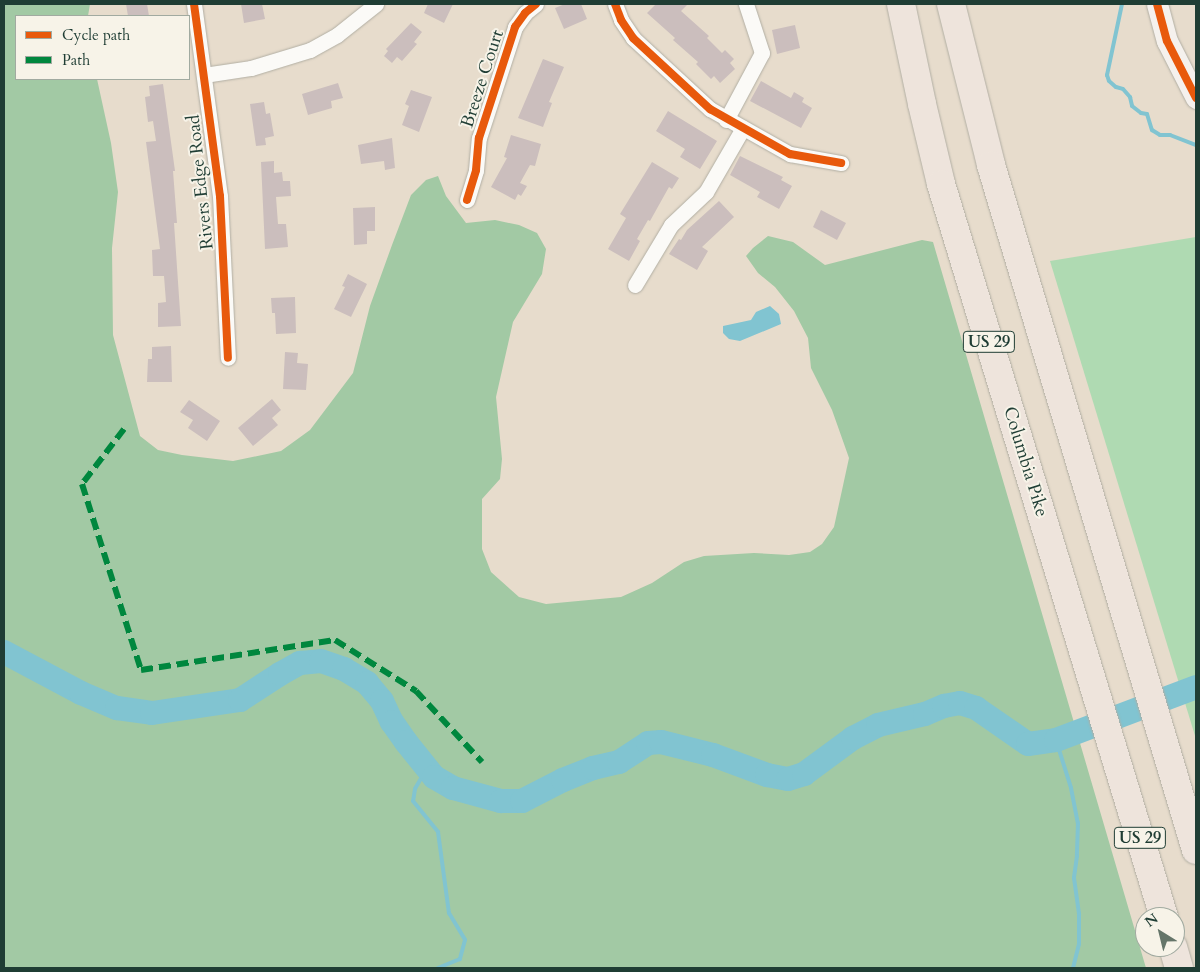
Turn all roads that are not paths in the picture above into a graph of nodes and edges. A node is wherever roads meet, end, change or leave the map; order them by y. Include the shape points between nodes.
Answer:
1 (194, 4) edge
2 (376, 4) edge
3 (536, 4) edge
4 (614, 4) edge
5 (746, 4) edge
6 (902, 4) edge
7 (951, 4) edge
8 (1157, 4) edge
9 (204, 75) junction
10 (1196, 98) edge
11 (726, 120) junction
12 (743, 128) junction
13 (841, 163) dead end
14 (467, 200) dead end
15 (635, 285) dead end
16 (228, 358) dead end
17 (1196, 850) edge
18 (1161, 907) edge

1 - 9 street, Rivers Edge Road
2 - 9 street via 344,31 310,50 285,60
3 - 14 street, Breeze Court via 516,27 479,138 476,170
4 - 11 street via 633,38
5 - 11 street via 762,53
6 - 18 highway, Columbia Pike / US 29 via 942,184
7 - 17 highway, US 29 via 991,165
8 - 10 street via 1167,41
9 - 16 street, Rivers Edge Road via 220,196
11 - 12 street
12 - 13 street via 790,154
12 - 15 street via 706,192 671,225

